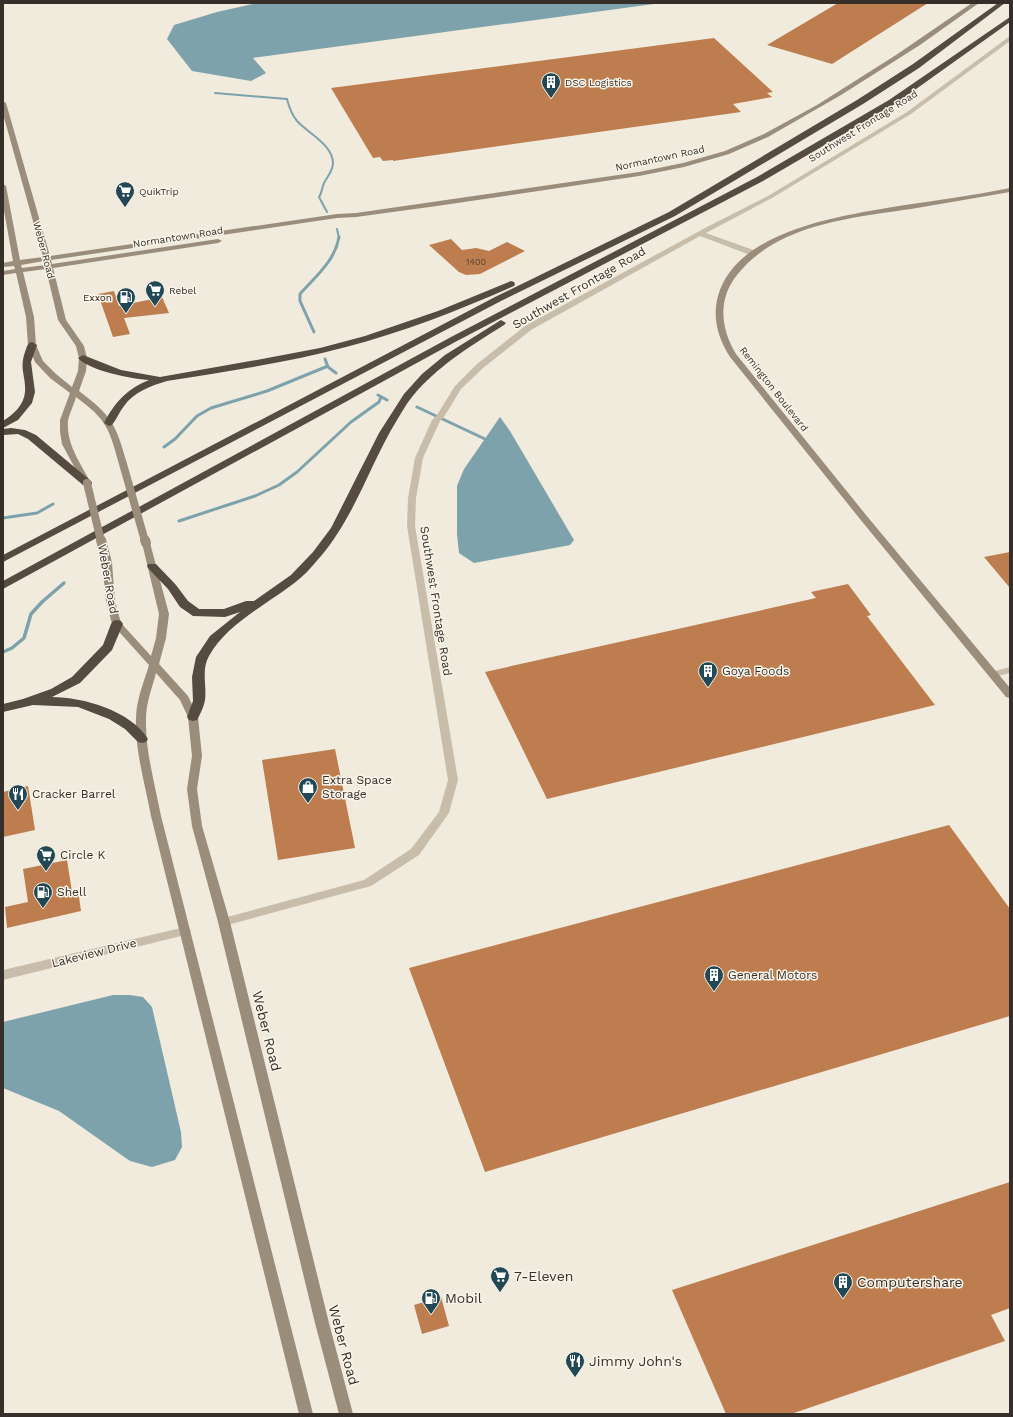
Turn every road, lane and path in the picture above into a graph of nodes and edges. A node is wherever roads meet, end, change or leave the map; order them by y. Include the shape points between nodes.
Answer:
1 (976, 3) edge
2 (1002, 3) edge
3 (1010, 18) edge
4 (1010, 38) edge
5 (3, 103) edge
6 (3, 186) edge
7 (1010, 190) edge
8 (672, 214) junction
9 (700, 233) junction
10 (753, 253) junction
11 (48, 262) junction
12 (3, 265) edge
13 (18, 266) junction
14 (3, 273) edge
15 (575, 277) junction
16 (32, 344) junction
17 (83, 358) junction
18 (165, 378) junction
19 (74, 392) junction
20 (109, 424) junction
21 (3, 425) edge
22 (3, 432) edge
23 (86, 483) junction
24 (3, 559) edge
25 (152, 566) junction
26 (3, 586) edge
27 (272, 594) junction
28 (117, 624) junction
29 (154, 665) junction
30 (1010, 670) edge
31 (994, 674) junction
32 (1010, 695) edge
33 (26, 703) junction
34 (3, 708) edge
35 (193, 717) junction
36 (142, 739) junction
37 (224, 922) junction
38 (185, 931) junction
39 (3, 975) edge
40 (306, 1414) edge
41 (346, 1414) edge

1 - 11 main road, Normantown Road via 886,65 783,127 747,145 707,159 620,176 356,215 310,226
2 - 8 highway via 916,66 866,98
3 - 15 highway via 892,102 760,179
4 - 9 street, Southwest Frontage Road via 908,113 770,197
5 - 11 main road, Weber Road
6 - 13 main road
7 - 10 main road, Remington Boulevard via 811,225 784,235
8 - 18 highway via 470,302 379,334 321,351
8 - 24 highway via 498,299
9 - 10 street
9 - 37 street, Southwest Frontage Road via 528,328 458,388 436,420 419,458 412,498 412,526 453,780 444,813 415,852 368,883
10 - 31 main road, Remington Boulevard via 734,272 722,292 719,311 722,333 733,355
11 - 13 main road, Normantown Road
11 - 17 main road, Weber Road via 62,320 80,346
12 - 13 main road, Normantown Road
13 - 14 main road, Normantown Road
13 - 16 main road via 30,317
15 - 26 highway via 454,339
15 - 27 highway via 448,357 425,376 407,396 384,433 336,529 295,577
16 - 19 main road via 39,362
16 - 21 highway via 26,362 30,392 27,403 15,418
17 - 18 highway via 100,368 121,374 138,378
17 - 19 main road, Weber Road via 82,371
18 - 20 highway via 132,391 116,407
19 - 20 main road via 97,409
19 - 23 main road, Weber Road via 64,420 64,432 66,444
20 - 25 main road, bridge via 116,439
22 - 23 highway via 24,432
23 - 28 main road, Weber Road, bridge via 107,563 110,601
25 - 27 highway via 172,586 184,604 197,613 225,613
25 - 29 main road via 164,614
27 - 35 highway via 214,639 202,657 198,678 199,701
28 - 29 main road, Weber Road
28 - 33 highway via 108,647 76,680 55,692
29 - 35 main road, Weber Road via 184,698
29 - 36 main road via 143,702
30 - 31 street
31 - 32 main road, Remington Boulevard
33 - 34 highway
33 - 36 highway via 62,701 92,707 133,728
35 - 37 main road, Weber Road via 197,756 192,789 197,826
36 - 38 main road via 156,816
37 - 41 main road, Weber Road
38 - 39 street, Lakeview Drive
38 - 40 main road

